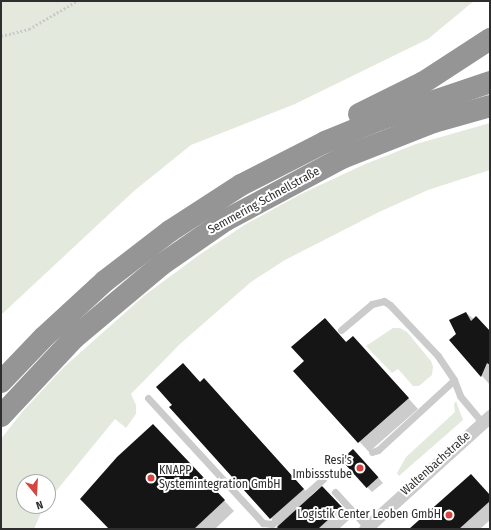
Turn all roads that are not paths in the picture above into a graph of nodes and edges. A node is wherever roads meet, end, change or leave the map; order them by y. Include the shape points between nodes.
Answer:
1 (490, 38) edge
2 (490, 82) edge
3 (490, 106) edge
4 (325, 142) junction
5 (342, 330) dead end
6 (454, 380) junction
7 (1, 382) edge
8 (148, 398) dead end
9 (1, 416) edge
10 (488, 419) edge
11 (372, 452) dead end
12 (323, 479) dead end
13 (335, 492) dead end
14 (366, 528) edge

1 - 4 highway via 424,82 341,122
2 - 4 highway, Semmering Schnellstraße via 381,119
3 - 9 highway, Semmering Schnellstraße via 434,122 342,158 226,220 161,265 74,338
4 - 7 highway, Semmering Schnellstraße via 241,185 170,231 105,281 44,337
5 - 6 lane via 372,304 384,302 397,312 438,356
6 - 10 lane via 460,396
6 - 11 lane via 378,450
8 - 12 lane via 263,523 272,524
10 - 14 street, Waltenbachstraße
13 - 14 lane

